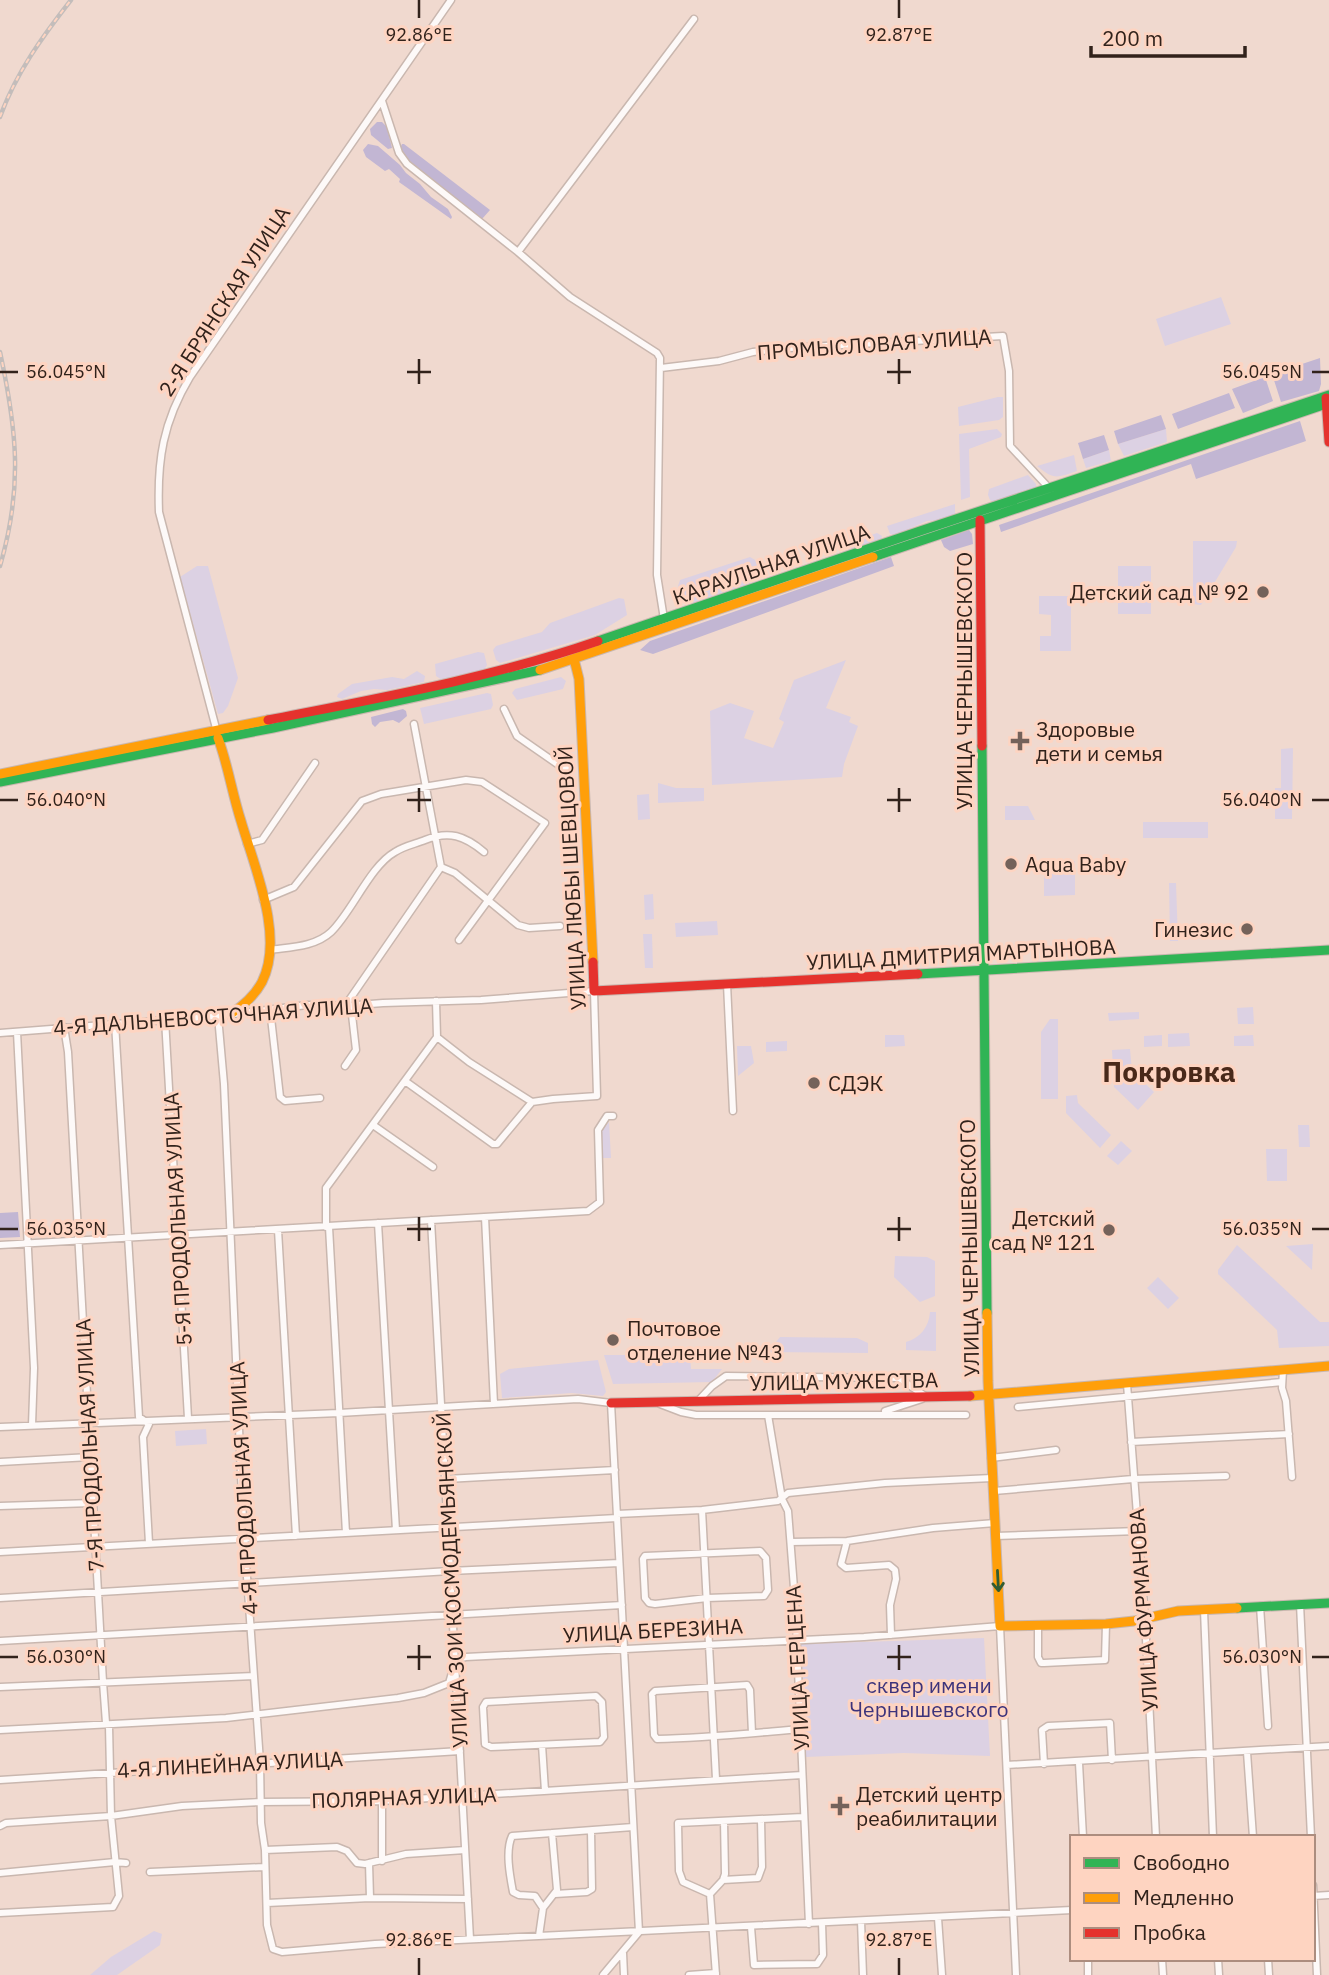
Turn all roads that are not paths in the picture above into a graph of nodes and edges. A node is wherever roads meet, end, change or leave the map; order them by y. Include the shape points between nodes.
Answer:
1 (451, 0) edge
2 (694, 19) dead end
3 (382, 101) junction
4 (518, 252) junction
5 (662, 368) junction
6 (1328, 400) edge
7 (1329, 442) edge
8 (1049, 488) junction
9 (979, 516) junction
10 (664, 619) junction
11 (574, 659) junction
12 (504, 709) dead end
13 (414, 724) dead end
14 (217, 734) junction
15 (314, 763) dead end
16 (571, 769) dead end
17 (0, 774) edge
18 (0, 782) edge
19 (427, 786) junction
20 (434, 836) junction
21 (247, 844) junction
22 (484, 852) dead end
23 (441, 867) junction
24 (263, 900) junction
25 (488, 901) junction
26 (560, 926) dead end
27 (459, 940) dead end
28 (270, 950) junction
29 (1329, 950) edge
30 (985, 971) junction
31 (727, 984) junction
32 (594, 991) junction
33 (436, 1001) junction
34 (348, 1006) junction
35 (270, 1009) junction
36 (232, 1013) junction
37 (218, 1016) junction
38 (164, 1019) junction
39 (116, 1023) junction
40 (64, 1027) junction
41 (16, 1032) junction
42 (0, 1033) edge
43 (437, 1037) junction
44 (345, 1066) dead end
45 (405, 1081) junction
46 (320, 1098) dead end
47 (532, 1102) junction
48 (733, 1111) dead end
49 (610, 1116) dead end
50 (373, 1125) junction
51 (433, 1167) dead end
52 (485, 1217) junction
53 (431, 1220) junction
54 (378, 1223) junction
55 (328, 1227) junction
56 (278, 1230) junction
57 (229, 1233) junction
58 (179, 1236) junction
59 (128, 1238) junction
60 (77, 1241) junction
61 (28, 1244) junction
62 (0, 1245) edge
63 (1329, 1366) edge
64 (1283, 1370) junction
65 (1282, 1382) junction
66 (1127, 1384) junction
67 (988, 1395) junction
68 (1128, 1395) junction
69 (927, 1397) junction
70 (697, 1402) junction
71 (611, 1403) junction
72 (659, 1403) junction
73 (495, 1404) junction
74 (1018, 1407) dead end
75 (441, 1408) junction
76 (389, 1410) junction
77 (339, 1413) junction
78 (877, 1413) junction
79 (289, 1415) junction
80 (768, 1415) junction
81 (966, 1415) dead end
82 (238, 1417) junction
83 (188, 1418) junction
84 (144, 1420) junction
85 (89, 1423) junction
86 (32, 1425) junction
87 (0, 1427) edge
88 (1289, 1434) junction
89 (1130, 1442) junction
90 (1056, 1450) dead end
91 (90, 1457) junction
92 (991, 1458) junction
93 (0, 1462) edge
94 (615, 1470) junction
95 (1226, 1476) dead end
96 (1292, 1477) dead end
97 (992, 1478) junction
98 (446, 1479) junction
99 (1133, 1479) junction
100 (993, 1491) junction
101 (782, 1499) junction
102 (92, 1503) junction
103 (0, 1506) edge
104 (702, 1510) junction
105 (617, 1516) junction
106 (995, 1523) junction
107 (449, 1528) junction
108 (396, 1530) junction
109 (1138, 1531) junction
110 (346, 1533) junction
111 (296, 1536) junction
112 (996, 1536) junction
113 (246, 1539) junction
114 (847, 1541) junction
115 (790, 1542) junction
116 (149, 1543) junction
117 (95, 1548) junction
118 (0, 1552) edge
119 (705, 1553) junction
120 (619, 1563) junction
121 (450, 1571) junction
122 (248, 1583) junction
123 (98, 1591) junction
124 (0, 1598) edge
125 (706, 1598) junction
126 (1329, 1603) edge
127 (1300, 1604) junction
128 (622, 1605) junction
129 (1260, 1606) junction
130 (1204, 1610) junction
131 (453, 1614) junction
132 (1145, 1619) junction
133 (1106, 1623) junction
134 (1038, 1625) junction
135 (1000, 1626) junction
136 (251, 1627) junction
137 (100, 1635) junction
138 (891, 1635) junction
139 (797, 1639) junction
140 (0, 1641) edge
141 (710, 1644) junction
142 (624, 1649) junction
143 (456, 1659) junction
144 (254, 1676) junction
145 (103, 1682) junction
146 (0, 1687) edge
147 (712, 1687) junction
148 (257, 1715) junction
149 (109, 1726) junction
150 (1268, 1726) dead end
151 (801, 1729) junction
152 (0, 1730) edge
153 (752, 1733) junction
154 (715, 1736) junction
155 (542, 1745) junction
156 (1329, 1745) edge
157 (1306, 1747) junction
158 (460, 1751) junction
159 (1247, 1752) junction
160 (1210, 1754) junction
161 (1152, 1756) junction
162 (1112, 1760) junction
163 (260, 1762) junction
164 (1079, 1763) junction
165 (1044, 1764) junction
166 (1007, 1765) junction
167 (109, 1771) junction
168 (802, 1775) junction
169 (716, 1779) junction
170 (0, 1780) edge
171 (631, 1785) junction
172 (545, 1791) junction
173 (462, 1796) junction
174 (382, 1801) junction
175 (260, 1802) junction
176 (111, 1816) junction
177 (803, 1817) junction
178 (724, 1821) junction
179 (761, 1821) junction
180 (3, 1824) edge
181 (634, 1827) junction
182 (591, 1831) junction
183 (552, 1833) junction
184 (1083, 1835) edge
185 (1156, 1835) edge
186 (1213, 1835) edge
187 (1253, 1835) edge
188 (1311, 1835) edge
189 (265, 1850) junction
190 (465, 1850) junction
191 (382, 1861) junction
192 (115, 1862) junction
193 (126, 1863) dead end
194 (369, 1863) junction
195 (264, 1867) junction
196 (150, 1872) dead end
197 (0, 1873) edge
198 (723, 1880) junction
199 (555, 1894) junction
200 (710, 1894) junction
201 (370, 1898) junction
202 (468, 1899) junction
203 (267, 1903) junction
204 (543, 1908) junction
205 (1070, 1910) edge
206 (0, 1913) edge
207 (1013, 1914) junction
208 (939, 1918) junction
209 (861, 1921) junction
210 (1315, 1922) edge
211 (822, 1923) junction
212 (809, 1924) junction
213 (751, 1927) junction
214 (714, 1928) junction
215 (639, 1932) junction
216 (539, 1936) junction
217 (470, 1939) junction
218 (622, 1953) junction
219 (716, 1974) edge
220 (603, 1975) edge
221 (624, 1975) edge
222 (689, 1975) edge
223 (863, 1975) edge
224 (942, 1975) edge
225 (1016, 1975) edge
226 (1317, 1975) edge

1 - 3 street, 2-Я БРЯНСКАЯ УЛИЦА
2 - 4 street
3 - 4 street via 407,164
3 - 14 street, 2-Я БРЯНСКАЯ УЛИЦА via 190,377 164,435 159,512
4 - 5 street via 570,298 657,353
5 - 8 street, ПРОМЫСЛОВАЯ УЛИЦА via 789,348 1003,336 1009,371 1010,446
5 - 10 street via 657,575
6 - 7 main road
6 - 8 main road, КАРАУЛЬНАЯ УЛИЦА
6 - 9 main road, КАРАУЛЬНАЯ УЛИЦА
8 - 9 main road, КАРАУЛЬНАЯ УЛИЦА
9 - 10 main road, КАРАУЛЬНАЯ УЛИЦА
9 - 11 main road, КАРАУЛЬНАЯ УЛИЦА
9 - 30 main road, УЛИЦА ЧЕРНЫШЕВСКОГО
10 - 14 main road, КАРАУЛЬНАЯ УЛИЦА via 495,673
11 - 14 main road, КАРАУЛЬНАЯ УЛИЦА via 485,683 273,728
11 - 32 main road, УЛИЦА ЛЮБЫ ШЕВЦОВОЙ via 579,679
12 - 16 street via 517,736
13 - 19 street
14 - 17 main road
14 - 18 main road
14 - 21 main road
15 - 21 street via 262,839
19 - 20 street
19 - 24 street via 362,801 294,887
19 - 25 street via 482,782 545,823
20 - 22 street via 455,834
20 - 23 street
20 - 28 street via 393,852 332,932 311,944
21 - 24 main road
23 - 25 street
23 - 34 street
24 - 28 main road
25 - 26 street via 518,925
25 - 27 street
28 - 36 main road via 256,994
29 - 30 main road, УЛИЦА ДМИТРИЯ МАРТЫНОВА
30 - 31 main road, УЛИЦА ДМИТРИЯ МАРТЫНОВА
30 - 67 main road, УЛИЦА ЧЕРНЫШЕВСКОГО
31 - 32 main road, УЛИЦА ДМИТРИЯ МАРТЫНОВА
31 - 48 street
32 - 33 street, 4-Я ДАЛЬНЕВОСТОЧНАЯ УЛИЦА
32 - 47 street, УЛИЦА ЛЮБЫ ШЕВЦОВОЙ via 597,1096
33 - 34 street, 4-Я ДАЛЬНЕВОСТОЧНАЯ УЛИЦА
33 - 43 street
34 - 35 street, 4-Я ДАЛЬНЕВОСТОЧНАЯ УЛИЦА via 307,1004
34 - 44 street via 356,1051
35 - 36 street, 4-Я ДАЛЬНЕВОСТОЧНАЯ УЛИЦА
35 - 46 street via 280,1097 285,1101
36 - 37 street, 4-Я ДАЛЬНЕВОСТОЧНАЯ УЛИЦА
37 - 38 street, 4-Я ДАЛЬНЕВОСТОЧНАЯ УЛИЦА
37 - 57 street, 4-Я ПРОДОЛЬНАЯ УЛИЦА
38 - 39 street, 4-Я ДАЛЬНЕВОСТОЧНАЯ УЛИЦА
38 - 58 street, 5-Я ПРОДОЛЬНАЯ УЛИЦА
39 - 40 street, 4-Я ДАЛЬНЕВОСТОЧНАЯ УЛИЦА
39 - 59 street
40 - 41 street, 4-Я ДАЛЬНЕВОСТОЧНАЯ УЛИЦА
40 - 60 street, 7-Я ПРОДОЛЬНАЯ УЛИЦА
41 - 42 street, 4-Я ДАЛЬНЕВОСТОЧНАЯ УЛИЦА
41 - 61 street
43 - 45 street
43 - 47 street
45 - 47 street via 493,1144
45 - 50 street
49 - 52 street via 598,1130 600,1202 587,1211
50 - 51 street
50 - 55 street via 326,1188
52 - 53 street
52 - 73 street
53 - 54 street
53 - 75 street, УЛИЦА ЗОИ КОСМОДЕМЬЯНСКОЙ
54 - 55 street
54 - 76 street
55 - 56 street
55 - 77 street
56 - 57 street
56 - 79 street
57 - 58 street
57 - 82 street, 4-Я ПРОДОЛЬНАЯ УЛИЦА
58 - 59 street
58 - 83 street, 5-Я ПРОДОЛЬНАЯ УЛИЦА
59 - 60 street
59 - 84 street via 139,1418
60 - 61 street
60 - 85 street, 7-Я ПРОДОЛЬНАЯ УЛИЦА
61 - 62 street
61 - 86 street
63 - 64 main road, УЛИЦА МУЖЕСТВА
64 - 65 street
64 - 66 main road, УЛИЦА МУЖЕСТВА
65 - 68 street
65 - 88 street
66 - 67 main road, УЛИЦА МУЖЕСТВА
66 - 68 street, УЛИЦА ФУРМАНОВА
67 - 69 main road, УЛИЦА МУЖЕСТВА
67 - 92 main road, УЛИЦА ЧЕРНЫШЕВСКОГО
68 - 74 street
68 - 89 street, УЛИЦА ФУРМАНОВА
69 - 70 main road, УЛИЦА МУЖЕСТВА
69 - 70 street via 899,1378 726,1376
69 - 78 street
70 - 72 main road, УЛИЦА МУЖЕСТВА
71 - 72 main road, УЛИЦА МУЖЕСТВА
71 - 73 street via 578,1399
71 - 94 street
72 - 80 street via 696,1415
73 - 75 street
75 - 76 street
75 - 98 street, УЛИЦА ЗОИ КОСМОДЕМЬЯНСКОЙ
76 - 77 street
76 - 108 street
77 - 79 street
77 - 110 street
78 - 80 street
78 - 81 street
79 - 82 street
79 - 111 street
80 - 101 street, УЛИЦА ГЕРЦЕНА
82 - 83 street
82 - 113 street, 4-Я ПРОДОЛЬНАЯ УЛИЦА
83 - 84 street
84 - 85 street
84 - 116 street via 149,1424 143,1437
85 - 86 street
85 - 91 street, 7-Я ПРОДОЛЬНАЯ УЛИЦА
86 - 87 street
88 - 89 street
88 - 96 street
89 - 99 street, УЛИЦА ФУРМАНОВА
90 - 92 street
91 - 93 street
91 - 102 street, 7-Я ПРОДОЛЬНАЯ УЛИЦА
92 - 97 main road, УЛИЦА ЧЕРНЫШЕВСКОГО
94 - 98 street
94 - 105 street
95 - 99 street
97 - 100 main road, УЛИЦА ЧЕРНЫШЕВСКОГО
97 - 101 street via 885,1483 788,1493
98 - 107 street, УЛИЦА ЗОИ КОСМОДЕМЬЯНСКОЙ
99 - 100 street
99 - 109 street, УЛИЦА ФУРМАНОВА
100 - 106 main road, УЛИЦА ЧЕРНЫШЕВСКОГО
101 - 104 street
101 - 115 street, УЛИЦА ГЕРЦЕНА via 788,1511
102 - 103 street
102 - 117 street, 7-Я ПРОДОЛЬНАЯ УЛИЦА
104 - 105 street
104 - 119 street
105 - 107 street
105 - 120 street
106 - 112 main road, УЛИЦА ЧЕРНЫШЕВСКОГО
106 - 114 street
107 - 108 street
107 - 121 street, УЛИЦА ЗОИ КОСМОДЕМЬЯНСКОЙ
108 - 110 street
109 - 112 street
109 - 132 street, УЛИЦА ФУРМАНОВА
110 - 111 street
111 - 113 street
112 -> 135 main road, УЛИЦА ЧЕРНЫШЕВСКОГО
113 - 116 street
113 - 122 street, 4-Я ПРОДОЛЬНАЯ УЛИЦА
114 - 115 street
114 - 138 street via 841,1564 845,1568 889,1565 895,1570
115 - 139 street, УЛИЦА ГЕРЦЕНА
116 - 117 street
117 - 118 street
117 - 123 street, 7-Я ПРОДОЛЬНАЯ УЛИЦА
119 - 125 street
119 - 125 street via 763,1553 768,1591 764,1596
119 - 125 street via 643,1559 649,1603
120 - 121 street
120 - 128 street
121 - 122 street
121 - 131 street, УЛИЦА ЗОИ КОСМОДЕМЬЯНСКОЙ
122 - 123 street
122 - 136 street, 4-Я ПРОДОЛЬНАЯ УЛИЦА
123 - 124 street
123 - 137 street, 7-Я ПРОДОЛЬНАЯ УЛИЦА
125 - 141 street
126 - 127 main road, УЛИЦА БЕРЕЗИНА
127 - 129 main road, УЛИЦА БЕРЕЗИНА
127 - 157 street
128 - 131 street
128 - 142 street
129 - 130 main road, УЛИЦА БЕРЕЗИНА
129 - 150 street
130 - 132 main road, УЛИЦА БЕРЕЗИНА
130 - 160 street
131 - 136 street
131 - 143 street, УЛИЦА ЗОИ КОСМОДЕМЬЯНСКОЙ
132 - 133 main road, УЛИЦА БЕРЕЗИНА
132 - 161 street, УЛИЦА ФУРМАНОВА
133 - 134 main road, УЛИЦА БЕРЕЗИНА
133 - 134 street via 1105,1660 1067,1663 1041,1662
134 - 135 main road, УЛИЦА БЕРЕЗИНА
135 - 138 street, УЛИЦА БЕРЕЗИНА
135 - 166 street, УЛИЦА ЧЕРНЫШЕВСКОГО
136 - 137 street
136 - 144 street, 4-Я ПРОДОЛЬНАЯ УЛИЦА
137 - 140 street
137 - 145 street, 7-Я ПРОДОЛЬНАЯ УЛИЦА
138 - 139 street, УЛИЦА БЕРЕЗИНА
139 - 141 street, УЛИЦА БЕРЕЗИНА
139 - 151 street, УЛИЦА ГЕРЦЕНА
141 - 142 street, УЛИЦА БЕРЕЗИНА
141 - 147 street
142 - 143 street, УЛИЦА БЕРЕЗИНА
142 - 171 street
143 - 148 street via 449,1683 424,1693
143 - 158 street, УЛИЦА ЗОИ КОСМОДЕМЬЯНСКОЙ
144 - 145 street
144 - 148 street, 4-Я ПРОДОЛЬНАЯ УЛИЦА
145 - 146 street
145 - 149 street, 7-Я ПРОДОЛЬНАЯ УЛИЦА
147 - 153 street via 747,1685
147 - 154 street
147 - 154 street via 653,1692 651,1697 657,1739
148 - 149 street
148 - 163 street, 4-Я ПРОДОЛЬНАЯ УЛИЦА
149 - 152 street
149 - 167 street, 7-Я ПРОДОЛЬНАЯ УЛИЦА
151 - 153 street
151 - 168 street, УЛИЦА ГЕРЦЕНА
153 - 154 street
154 - 169 street
155 - 155 street via 487,1746 484,1704 599,1697 604,1737 600,1742
155 - 172 street
156 - 157 street
157 - 159 street
157 - 188 street
158 - 163 street, 4-Я ЛИНЕЙНАЯ УЛИЦА
158 - 173 street, УЛИЦА ЗОИ КОСМОДЕМЬЯНСКОЙ
159 - 160 street
159 - 187 street
160 - 161 street
160 - 186 street
161 - 162 street
161 - 185 street, УЛИЦА ФУРМАНОВА
162 - 164 street
162 - 165 street via 1110,1723 1048,1726 1042,1730
163 - 167 street, 4-Я ЛИНЕЙНАЯ УЛИЦА
163 - 175 street, 4-Я ПРОДОЛЬНАЯ УЛИЦА
164 - 165 street
164 - 184 street
165 - 166 street
166 - 207 street, УЛИЦА ЧЕРНЫШЕВСКОГО
167 - 170 street, 4-Я ЛИНЕЙНАЯ УЛИЦА
167 - 176 street, 7-Я ПРОДОЛЬНАЯ УЛИЦА
168 - 169 street, ПОЛЯРНАЯ УЛИЦА
168 - 177 street, УЛИЦА ГЕРЦЕНА
169 - 171 street, ПОЛЯРНАЯ УЛИЦА
171 - 172 street, ПОЛЯРНАЯ УЛИЦА
171 - 181 street
172 - 173 street, ПОЛЯРНАЯ УЛИЦА
173 - 174 street, ПОЛЯРНАЯ УЛИЦА
173 - 190 street, УЛИЦА ЗОИ КОСМОДЕМЬЯНСКОЙ
174 - 175 street, ПОЛЯРНАЯ УЛИЦА
174 - 191 street
175 - 176 street, ПОЛЯРНАЯ УЛИЦА
175 - 189 street, 4-Я ПРОДОЛЬНАЯ УЛИЦА
176 - 180 street, ПОЛЯРНАЯ УЛИЦА
176 - 192 street, 7-Я ПРОДОЛЬНАЯ УЛИЦА
177 - 179 street
177 - 212 street, УЛИЦА ГЕРЦЕНА
178 - 179 street
178 - 198 street
178 - 200 street via 680,1822 677,1826 679,1875 685,1884
179 - 198 street via 758,1878
181 - 182 street
181 - 215 street
182 - 183 street
182 - 199 street via 592,1889
183 - 199 street
183 - 204 street via 516,1835 509,1842 513,1892 535,1896
189 - 194 street via 337,1847 357,1863
189 - 195 street, 4-Я ПРОДОЛЬНАЯ УЛИЦА
190 - 191 street via 407,1854
190 - 202 street, УЛИЦА ЗОИ КОСМОДЕМЬЯНСКОЙ
191 - 194 street
192 - 193 street
192 - 197 street
192 - 206 street, 7-Я ПРОДОЛЬНАЯ УЛИЦА via 119,1896 113,1907
194 - 201 street
195 - 196 street
195 - 203 street, 4-Я ПРОДОЛЬНАЯ УЛИЦА
198 - 200 street
199 - 204 street
200 - 214 street
201 - 202 street
201 - 203 street
202 - 217 street, УЛИЦА ЗОИ КОСМОДЕМЬЯНСКОЙ
203 - 217 street, 4-Я ПРОДОЛЬНАЯ УЛИЦА via 271,1945 282,1952
204 - 216 street
205 - 207 street
207 - 208 street
207 - 225 street, УЛИЦА ЧЕРНЫШЕВСКОГО
208 - 209 street
208 - 224 street
209 - 211 street
209 - 223 street
210 - 226 street
211 - 212 street
211 - 213 street via 823,1955 817,1964 754,1965
212 - 213 street
213 - 214 street
214 - 215 street
214 - 219 street
215 - 216 street
215 - 218 street
216 - 217 street
218 - 220 street
218 - 221 street
219 - 222 street

